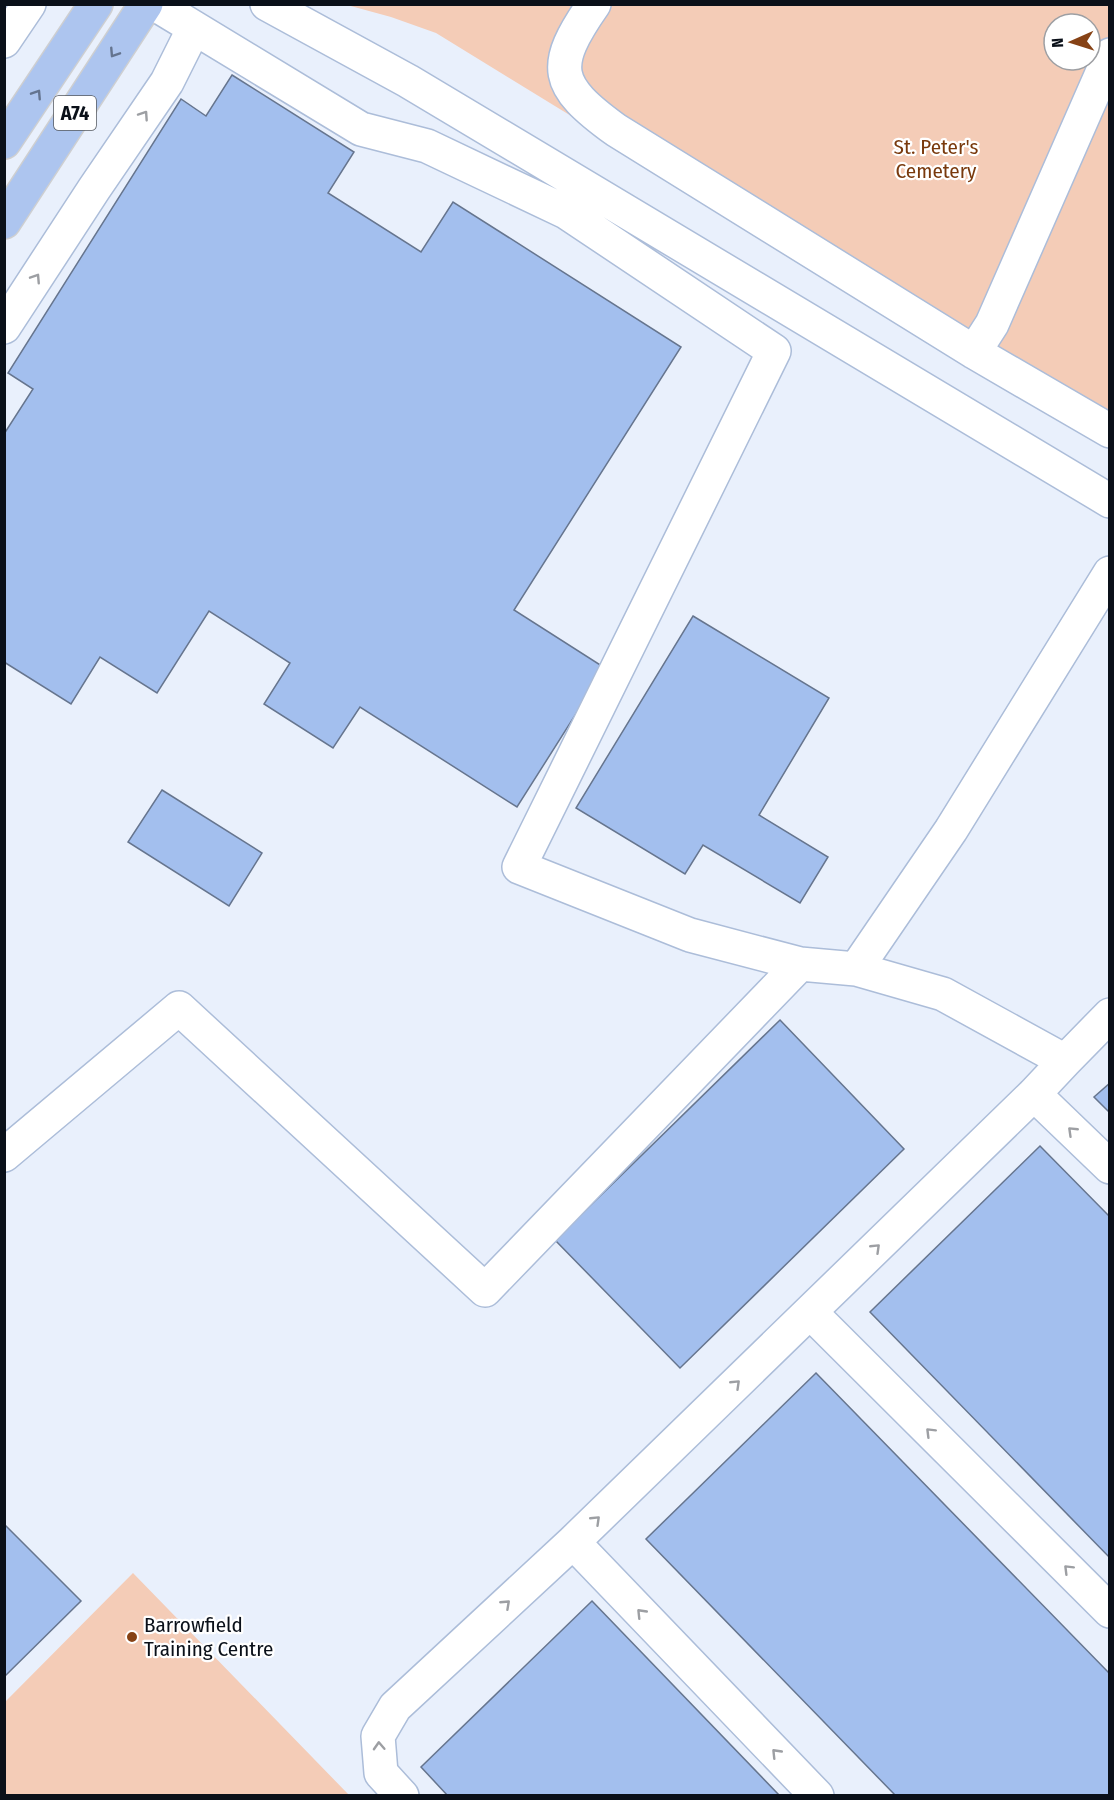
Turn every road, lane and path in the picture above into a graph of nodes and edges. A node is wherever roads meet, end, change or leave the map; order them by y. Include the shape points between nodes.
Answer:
1 (96, 4) edge
2 (146, 4) edge
3 (155, 4) edge
4 (267, 4) edge
5 (594, 4) edge
6 (194, 28) junction
7 (1110, 55) edge
8 (4, 142) edge
9 (4, 222) edge
10 (4, 327) edge
11 (974, 352) junction
12 (1110, 431) edge
13 (1110, 501) edge
14 (1110, 573) edge
15 (800, 964) junction
16 (856, 969) junction
17 (1110, 1015) edge
18 (1065, 1061) junction
19 (1034, 1094) junction
20 (4, 1155) edge
21 (1110, 1167) edge
22 (810, 1312) junction
23 (573, 1542) junction
24 (1110, 1611) edge
25 (402, 1796) edge
26 (817, 1796) edge

8 -> 1 main road, A74
2 -> 9 main road, A74
3 - 6 lane
4 - 13 lane via 408,81
5 - 11 lane via 574,33 564,65 573,93 590,111
10 -> 6 lane via 166,82
6 - 15 lane via 361,129 427,147 566,212 774,351 519,867 690,935
7 - 11 lane via 992,324
11 - 12 lane
14 - 16 lane via 951,830
15 - 16 lane
15 - 20 lane via 485,1290 180,1008
16 - 18 lane via 943,994
17 - 18 lane
18 - 19 lane
21 -> 19 lane
22 -> 19 lane
23 -> 22 lane
24 -> 22 lane
25 -> 23 lane via 381,1773 378,1736 395,1707
26 -> 23 lane

